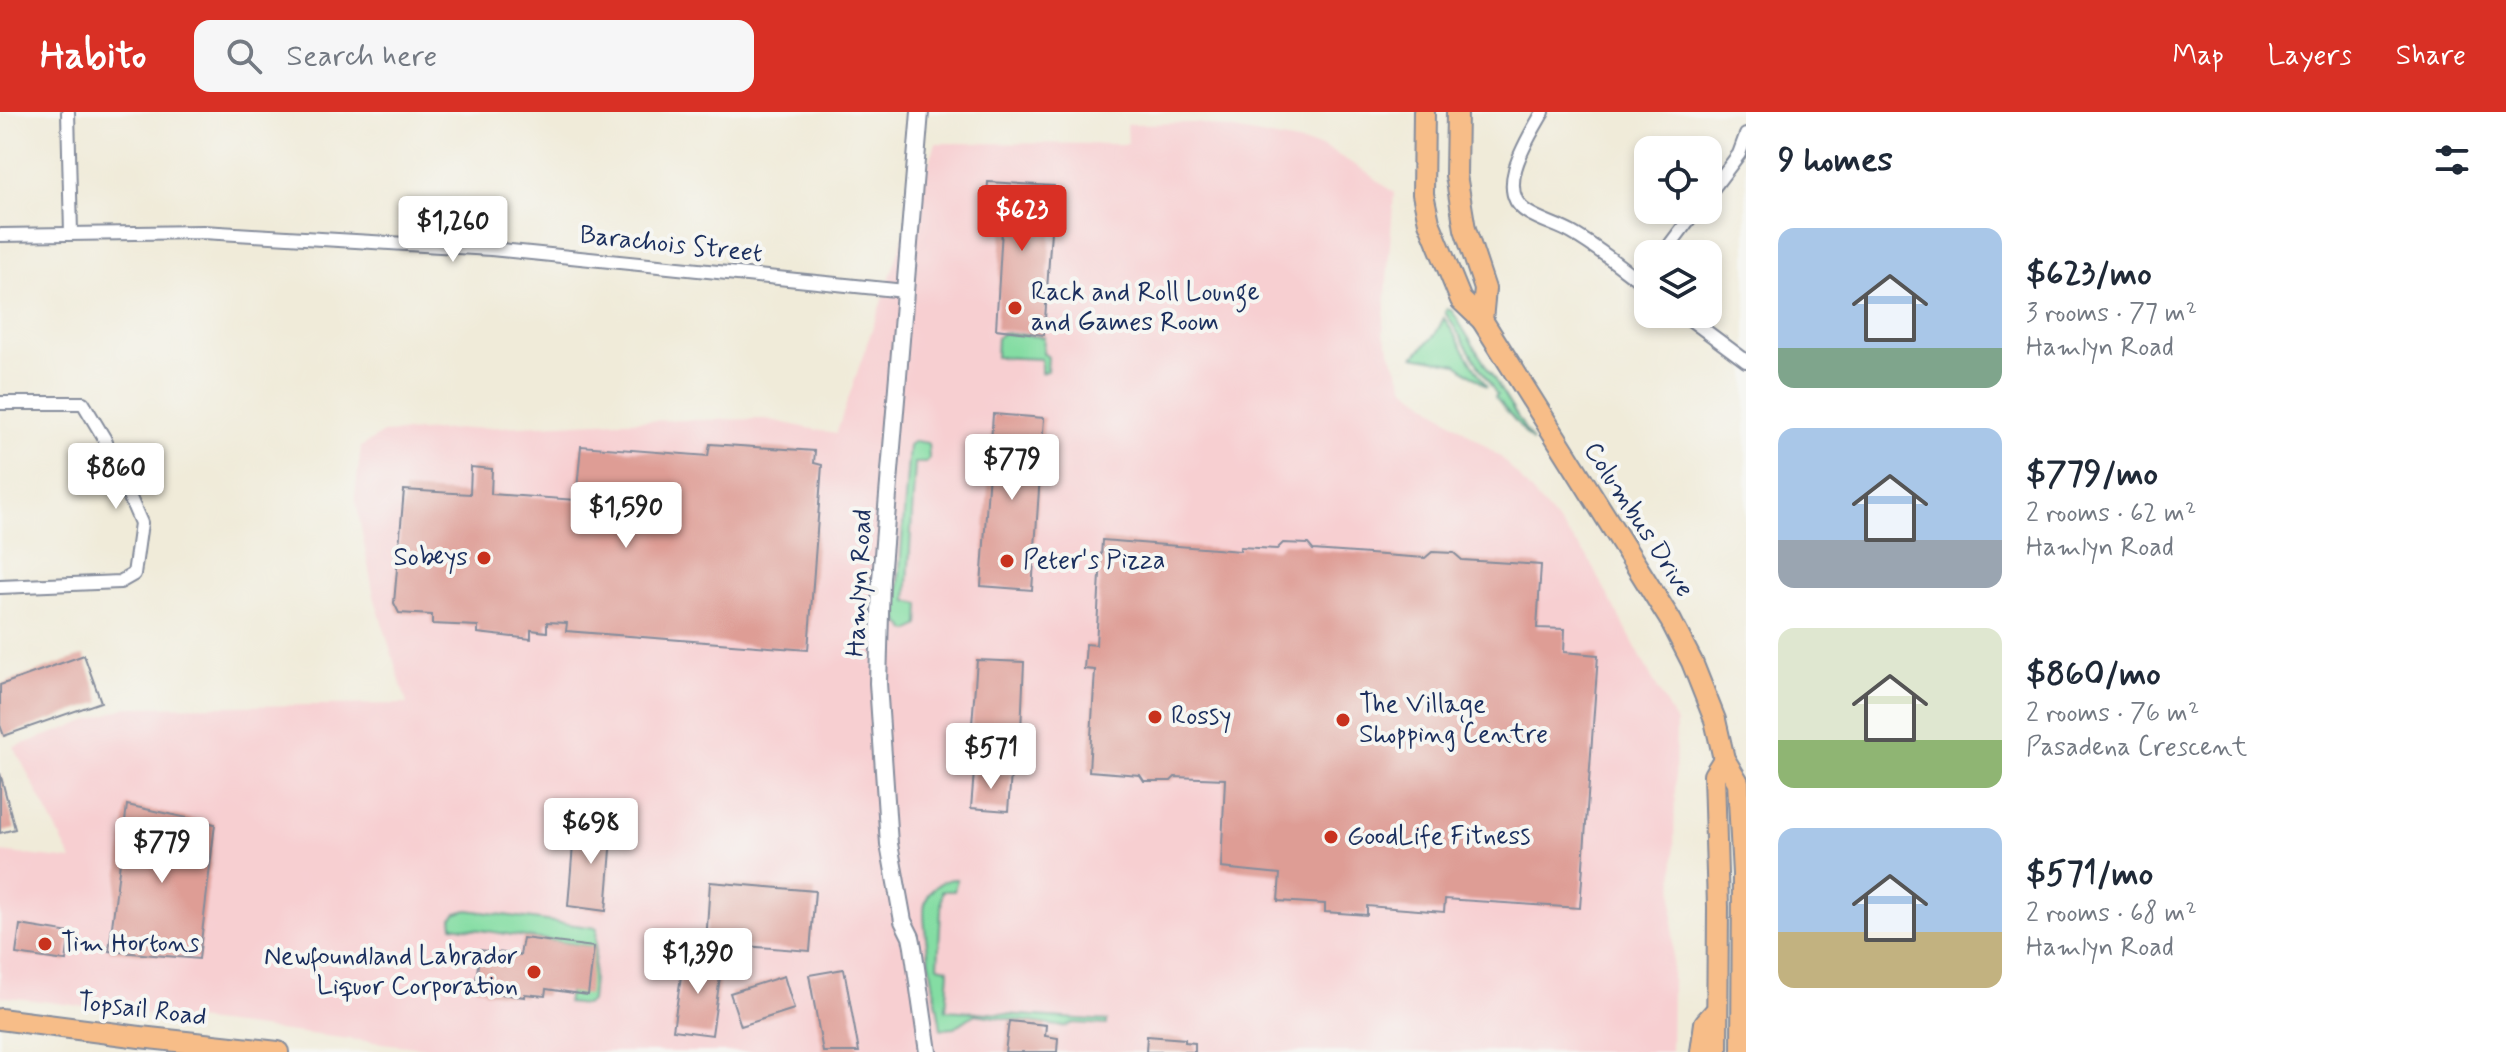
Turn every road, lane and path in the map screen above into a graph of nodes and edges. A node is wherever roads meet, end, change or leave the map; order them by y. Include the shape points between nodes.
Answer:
1 (68, 112) edge
2 (920, 112) edge
3 (1424, 112) edge
4 (1457, 112) edge
5 (1543, 112) edge
6 (1746, 135) edge
7 (1722, 176) edge
8 (71, 233) junction
9 (0, 235) edge
10 (1634, 273) edge
11 (905, 291) junction
12 (1482, 320) junction
13 (1702, 328) edge
14 (1746, 361) edge
15 (0, 403) edge
16 (0, 587) edge
17 (1724, 759) junction
18 (1717, 1011) junction
19 (0, 1019) edge
20 (140, 1045) edge
21 (278, 1052) edge
22 (928, 1052) edge
23 (1701, 1052) edge
24 (1717, 1052) edge
25 (1742, 1052) edge

1 - 8 street
2 - 11 street, Hamlyn Road
3 - 12 main road, Columbus Drive via 1423,194 1429,222 1461,300
4 - 12 main road via 1456,175 1465,229 1485,289
5 - 10 street via 1515,169 1515,199 1528,213 1574,234
6 - 7 street
8 - 9 street, Barachois Street
8 - 11 street, Barachois Street via 203,232 491,249
11 - 22 street, Hamlyn Road via 881,579 878,683 889,844 913,947
12 - 17 main road, Columbus Drive via 1671,621 1715,720
13 - 14 street
15 - 16 street via 83,403 141,523 134,574 120,582
17 - 18 main road, Columbus Drive via 1714,775
17 - 25 main road, Columbus Drive via 1738,782 1739,797
18 - 23 main road via 1705,1023
18 - 24 main road, Columbus Drive
19 - 20 main road, Topsail Road
20 - 21 main road, Topsail Road

